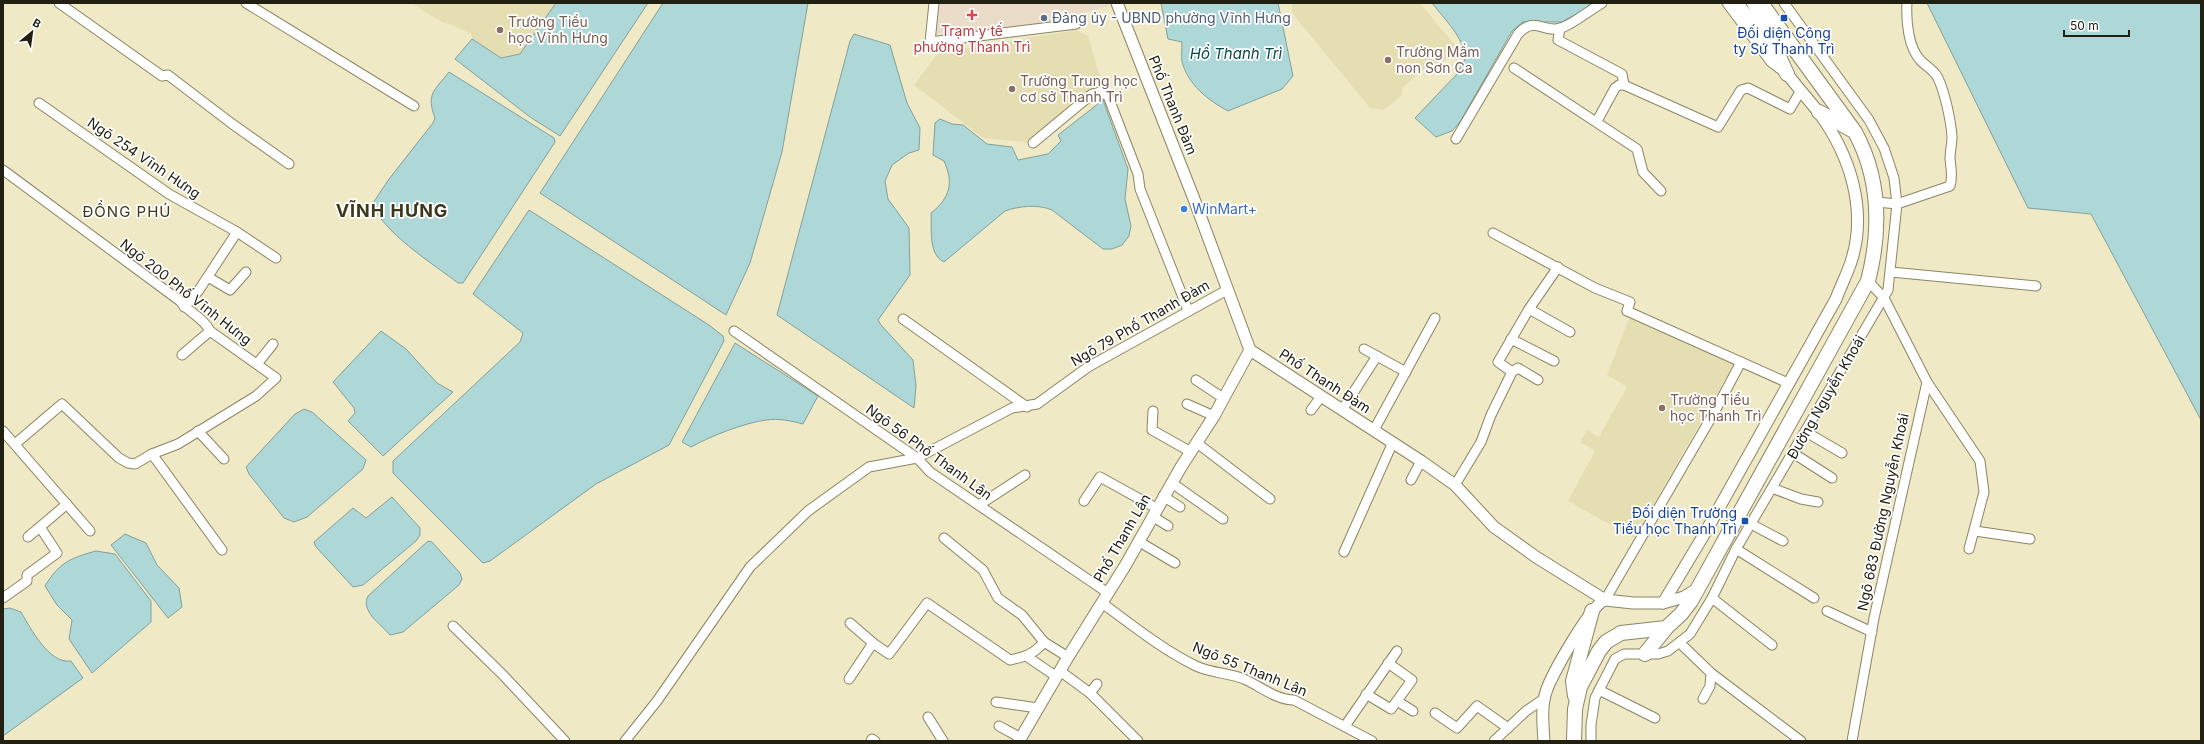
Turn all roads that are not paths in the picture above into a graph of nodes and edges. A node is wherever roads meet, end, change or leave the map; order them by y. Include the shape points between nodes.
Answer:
1 (59, 3) edge
2 (246, 3) edge
3 (934, 3) edge
4 (1117, 3) edge
5 (1602, 3) edge
6 (1727, 3) edge
7 (1738, 3) edge
8 (1754, 3) edge
9 (1761, 3) edge
10 (1784, 3) edge
11 (1907, 3) edge
12 (1076, 24) dead end
13 (1560, 28) junction
14 (1514, 68) dead end
15 (1787, 74) junction
16 (1624, 85) junction
17 (1800, 92) junction
18 (39, 103) dead end
19 (414, 106) dead end
20 (1819, 112) junction
21 (1597, 121) junction
22 (1855, 132) junction
23 (1456, 139) dead end
24 (1033, 142) dead end
25 (289, 164) dead end
26 (3, 170) edge
27 (1661, 191) dead end
28 (1877, 202) junction
29 (1897, 204) junction
30 (238, 232) junction
31 (1493, 233) dead end
32 (276, 258) dead end
33 (1558, 267) junction
34 (246, 272) dead end
35 (1891, 272) junction
36 (208, 277) junction
37 (1868, 281) junction
38 (2036, 286) dead end
39 (1227, 290) junction
40 (1884, 298) junction
41 (184, 307) junction
42 (1529, 309) junction
43 (1188, 310) junction
44 (1435, 318) dead end
45 (903, 319) dead end
46 (210, 331) junction
47 (734, 331) dead end
48 (1570, 332) dead end
49 (1511, 339) junction
50 (273, 344) dead end
51 (1364, 349) dead end
52 (1250, 350) junction
53 (182, 355) dead end
54 (1377, 356) junction
55 (1554, 361) dead end
56 (1741, 362) junction
57 (257, 364) junction
58 (1406, 372) junction
59 (1512, 372) junction
60 (1196, 380) dead end
61 (1538, 380) dead end
62 (1927, 382) junction
63 (1788, 383) junction
64 (1223, 398) junction
65 (1320, 398) junction
66 (1187, 404) dead end
67 (1027, 407) junction
68 (1311, 410) dead end
69 (1342, 410) junction
70 (1153, 411) dead end
71 (1214, 416) junction
72 (1374, 430) junction
73 (3, 431) edge
74 (198, 431) junction
75 (1806, 432) junction
76 (1393, 442) junction
77 (15, 444) junction
78 (1194, 447) junction
79 (1793, 453) junction
80 (1842, 453) dead end
81 (152, 454) junction
82 (917, 458) junction
83 (224, 459) dead end
84 (1421, 461) junction
85 (1025, 475) dead end
86 (1832, 478) dead end
87 (1411, 480) dead end
88 (1172, 483) junction
89 (1455, 485) junction
90 (1772, 488) junction
91 (1163, 496) junction
92 (1270, 499) dead end
93 (1084, 501) dead end
94 (1818, 502) dead end
95 (67, 504) junction
96 (979, 506) junction
97 (1180, 507) dead end
98 (1154, 512) junction
99 (1223, 519) dead end
100 (1751, 524) junction
101 (1168, 526) dead end
102 (40, 527) junction
103 (90, 531) dead end
104 (1975, 531) junction
105 (28, 537) dead end
106 (944, 538) dead end
107 (2030, 539) dead end
108 (1138, 541) junction
109 (1783, 541) dead end
110 (1736, 549) junction
111 (1969, 549) dead end
112 (222, 550) dead end
113 (1344, 552) dead end
114 (1175, 563) dead end
115 (1697, 589) junction
116 (1108, 593) junction
117 (3, 598) edge
118 (1712, 598) junction
119 (1814, 598) dead end
120 (1604, 600) junction
121 (1102, 603) junction
122 (1663, 603) junction
123 (1592, 611) junction
124 (1827, 611) dead end
125 (850, 623) dead end
126 (453, 626) dead end
127 (1666, 628) junction
128 (1872, 632) junction
129 (1044, 642) junction
130 (873, 643) junction
131 (1680, 644) junction
132 (1772, 646) dead end
133 (1397, 651) dead end
134 (1645, 654) junction
135 (1026, 656) junction
136 (1068, 657) junction
137 (1388, 663) junction
138 (1711, 673) junction
139 (1058, 674) junction
140 (849, 679) dead end
141 (1097, 684) dead end
142 (1598, 690) junction
143 (1090, 693) junction
144 (1366, 694) junction
145 (1545, 698) junction
146 (1703, 699) dead end
147 (1397, 700) junction
148 (1576, 700) junction
149 (996, 702) dead end
150 (1038, 708) junction
151 (1413, 711) dead end
152 (1435, 713) dead end
153 (928, 717) dead end
154 (1655, 718) dead end
155 (999, 726) dead end
156 (1345, 726) junction
157 (1508, 728) junction
158 (1020, 739) edge
159 (565, 741) edge
160 (625, 741) edge
161 (871, 741) edge
162 (875, 741) edge
163 (943, 741) edge
164 (1138, 741) edge
165 (1372, 741) edge
166 (1494, 741) edge
167 (1544, 741) edge
168 (1574, 741) edge
169 (1592, 741) edge
170 (1801, 741) edge
171 (1852, 741) edge

1 - 25 street via 162,76 168,75
2 - 19 street
3 - 12 street via 930,42
4 - 39 street, Phố Thanh Đàm
5 - 13 street
6 - 15 street via 1771,62
7 - 15 street
8 - 15 main road
9 - 22 main road, Đường Nguyễn Khoái
10 - 29 street, Đường Nguyễn Khoái via 1869,120 1884,148 1894,178
11 - 29 street via 1913,47 1922,62 1939,78 1952,139 1952,177 1950,186
13 - 16 street via 1558,40 1622,74
13 - 23 street via 1530,25 1524,27
14 - 21 street
15 - 17 street
16 - 17 street via 1718,127 1741,90 1748,88 1790,109
16 - 21 street via 1615,88
17 - 20 street
18 - 30 street, Ngõ 254 Vĩnh Hưng via 169,194
20 - 22 main road
20 - 63 street via 1850,169 1855,190 1857,230 1851,261 1836,299
21 - 27 street via 1637,149 1643,172
22 - 28 main road, Đường Nguyễn Khoái via 1865,151
24 - 43 street via 1092,94 1100,92 1108,96 1138,174 1140,189
26 - 41 street, Ngõ 200 Phố Vĩnh Hưng
28 - 29 street
28 - 37 main road, Đường Nguyễn Khoái via 1874,248
29 - 35 street, Đường Nguyễn Khoái
30 - 32 street, Ngõ 254 Vĩnh Hưng
30 - 36 street
31 - 33 street
33 - 42 street
33 - 56 street via 1595,288 1630,302 1627,311
34 - 36 street via 230,290
35 - 38 street
35 - 40 street, Đường Nguyễn Khoái
36 - 41 street
37 - 40 street
37 - 115 main road, Đường Nguyễn Khoái
39 - 43 street, Ngõ 79 Phố Thanh Đàm
39 - 52 street, Phố Thanh Đàm
40 - 62 street
40 - 75 street, Đường Nguyễn Khoái
41 - 46 street, Ngõ 200 Phố Vĩnh Hưng via 207,324
42 - 48 street
42 - 49 street
43 - 67 street, Ngõ 79 Phố Thanh Đàm via 1088,367 1038,404
44 - 58 street
45 - 67 street
46 - 53 street
46 - 57 street, Ngõ 200 Phố Vĩnh Hưng
47 - 82 street, Ngõ 56 Phố Thanh Lân
49 - 55 street
49 - 59 street via 1498,362
50 - 57 street
51 - 54 street
52 - 64 street, Phố Thanh Lân
52 - 65 street, Phố Thanh Đàm
54 - 58 street
54 - 69 street
56 - 63 street
56 - 120 street
57 - 74 street, Ngõ 200 Phố Vĩnh Hưng via 276,378 256,396
58 - 72 street
59 - 61 street via 1518,368
59 - 89 street via 1481,442
60 - 64 street
62 - 104 street via 1980,461 1984,492
62 - 128 street, Ngõ 683 Đường Nguyễn Khoái
63 - 122 street
64 - 71 street, Phố Thanh Lân
65 - 68 street
65 - 69 street, Phố Thanh Đàm
66 - 71 street
67 - 82 street, Ngõ 79 Phố Thanh Đàm via 1012,408
69 - 72 street, Phố Thanh Đàm
70 - 78 street via 1152,430
71 - 78 street, Phố Thanh Lân
72 - 76 street, Phố Thanh Đàm
73 - 77 street
74 - 81 street via 178,444
74 - 83 street
75 - 79 street, Đường Nguyễn Khoái
75 - 80 street
76 - 84 street, Phố Thanh Đàm
76 - 113 street
77 - 81 street via 62,404 123,461 135,464
77 - 95 street
78 - 88 street, Phố Thanh Lân
78 - 92 street
79 - 86 street
79 - 90 street, Đường Nguyễn Khoái
81 - 112 street
82 - 96 street, Ngõ 56 Phố Thanh Lân via 930,472
82 - 160 street, Ngõ 79 Phố Thanh Đàm via 869,467 808,511 750,567 657,701
84 - 87 street
84 - 89 street, Phố Thanh Đàm
85 - 96 street
88 - 91 street, Phố Thanh Lân
88 - 99 street
89 - 120 street, Phố Thanh Đàm via 1494,527
90 - 94 street via 1801,499
90 - 100 street, Đường Nguyễn Khoái
91 - 97 street
91 - 98 street, Phố Thanh Lân
93 - 98 street via 1100,477
95 - 102 street
95 - 103 street
96 - 116 street, Ngõ 56 Phố Thanh Lân
98 - 101 street
98 - 108 street, Phố Thanh Lân
100 - 109 street
100 - 110 street, Đường Nguyễn Khoái
102 - 105 street
102 - 117 street via 57,552 27,575 27,581
104 - 107 street
104 - 111 street
106 - 129 street via 983,570 998,598 1022,615
108 - 114 street
108 - 116 street, Phố Thanh Lân
110 - 118 street, Đường Nguyễn Khoái
110 - 119 street
115 - 122 street, Phố Thanh Đàm via 1684,597
115 - 127 main road, Đường Nguyễn Khoái via 1681,614
116 - 121 street, Phố Thanh Lân
118 - 131 street, Đường Nguyễn Khoái via 1699,622
118 - 132 street
120 - 122 street, Phố Thanh Đàm
120 - 123 street
121 - 136 street, Phố Thanh Lân
121 - 156 street, Ngõ 55 Thanh Lân via 1150,638 1196,666 1242,678 1274,695 1294,700
123 - 145 street via 1562,660
123 - 148 main road via 1573,681
124 - 128 street
125 - 130 street
126 - 159 street
127 - 134 main road, Đường Nguyễn Khoái
127 - 148 main road via 1622,633 1606,642 1592,663
128 - 171 street, Ngõ 683 Đường Nguyễn Khoái
129 - 135 street via 1036,652
129 - 136 street
130 - 135 street via 889,654 927,603 1010,660
130 - 140 street
131 - 134 street, Đường Nguyễn Khoái via 1668,651
131 - 138 street
133 - 137 street
134 - 142 street, Đường Nguyễn Khoái via 1619,656
135 - 139 street
136 - 139 street, Phố Thanh Lân
137 - 144 street
137 - 147 street via 1412,680
138 - 146 street via 1710,686
138 - 170 street
139 - 143 street
139 - 150 street, Phố Thanh Lân
141 - 143 street
142 - 154 street
142 - 169 street, Đường Nguyễn Khoái via 1593,707
143 - 164 street
144 - 147 street via 1391,709
144 - 156 street
145 - 157 street
145 - 167 street
147 - 151 street
148 - 168 main road
149 - 150 street
150 - 158 street, Phố Thanh Lân
152 - 157 street via 1456,728 1478,706
153 - 163 street
155 - 158 street
156 - 165 street, Ngõ 55 Thanh Lân
157 - 166 street
161 - 162 street

